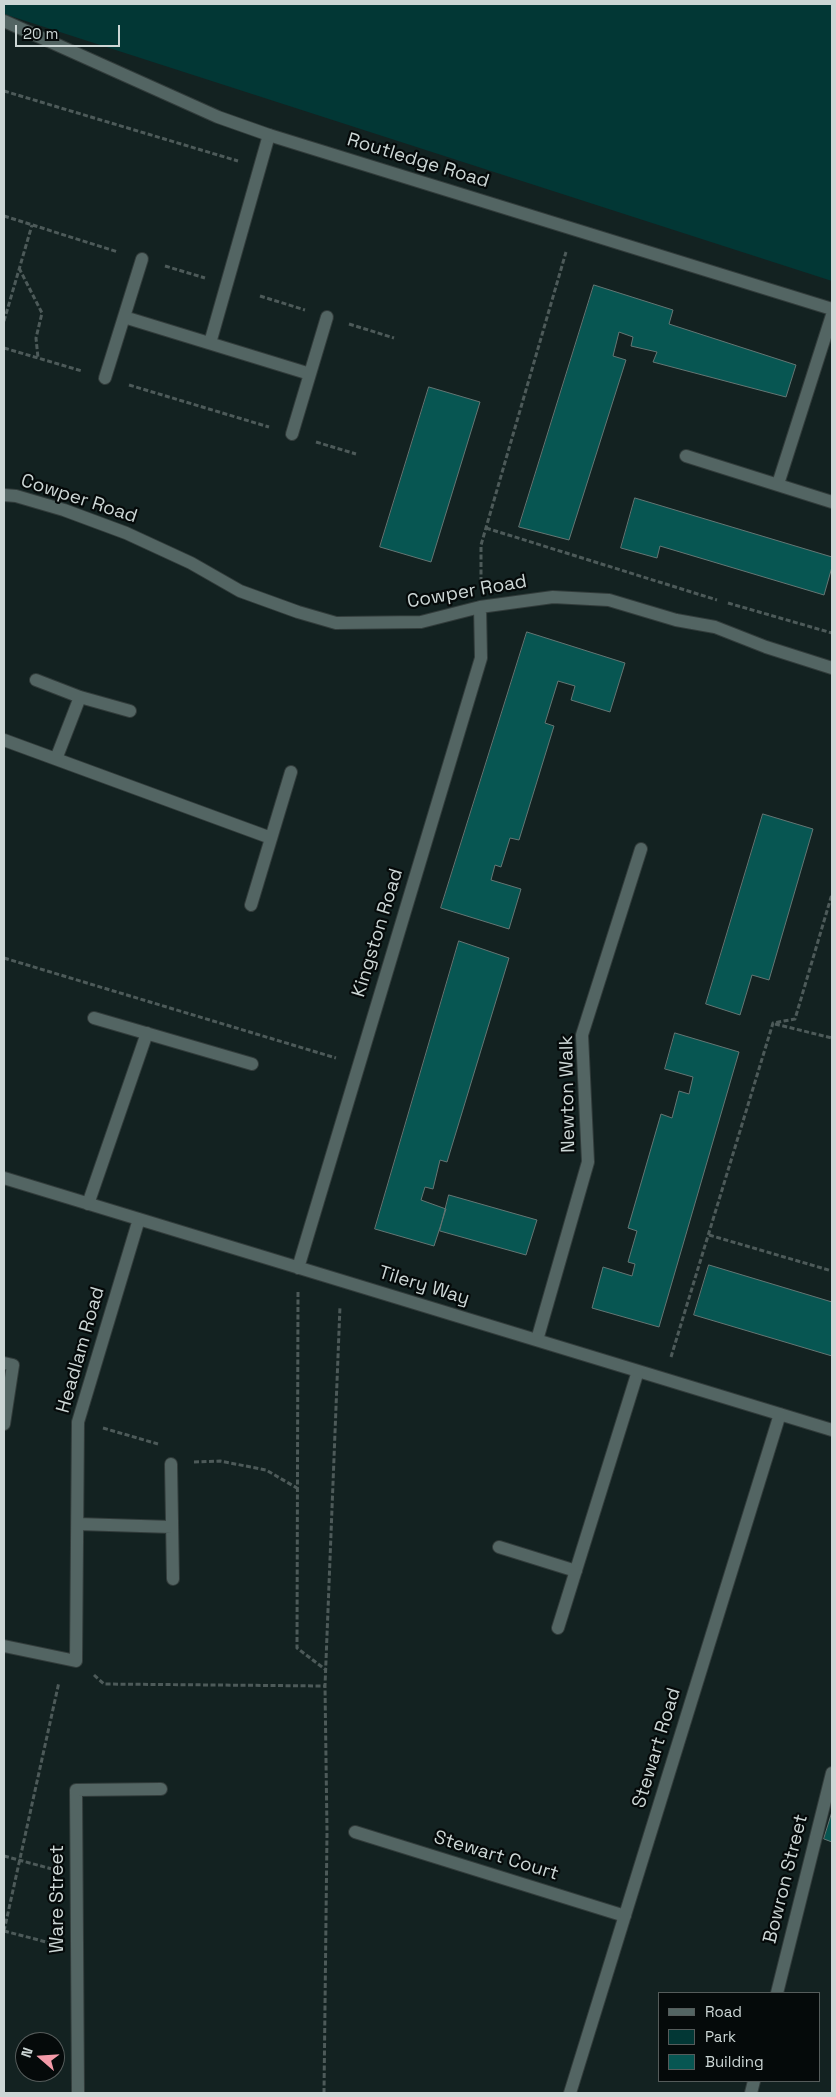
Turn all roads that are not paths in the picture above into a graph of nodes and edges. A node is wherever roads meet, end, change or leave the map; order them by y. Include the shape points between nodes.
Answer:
1 (4, 22) edge
2 (270, 135) junction
3 (142, 260) road end
4 (832, 309) edge
5 (832, 314) edge
6 (124, 317) junction
7 (328, 317) dead end
8 (210, 343) junction
9 (310, 374) junction
10 (105, 378) road end
11 (292, 434) road end
12 (686, 456) dead end
13 (778, 484) junction
14 (4, 495) edge
15 (832, 502) edge
16 (480, 607) junction
17 (832, 668) edge
18 (36, 680) dead end
19 (80, 697) junction
20 (130, 711) dead end
21 (4, 740) edge
22 (56, 759) junction
23 (291, 772) dead end
24 (271, 838) junction
25 (641, 849) dead end
26 (251, 905) dead end
27 (94, 1018) dead end
28 (146, 1034) junction
29 (252, 1064) dead end
30 (4, 1178) edge
31 (88, 1204) junction
32 (139, 1219) junction
33 (298, 1268) junction
34 (537, 1340) junction
35 (4, 1363) edge
36 (638, 1371) junction
37 (780, 1414) junction
38 (4, 1424) edge
39 (832, 1430) edge
40 (171, 1464) dead end
41 (78, 1524) junction
42 (172, 1527) junction
43 (499, 1547) dead end
44 (576, 1571) junction
45 (173, 1579) dead end
46 (558, 1628) dead end
47 (4, 1646) edge
48 (832, 1773) edge
49 (161, 1790) dead end
50 (355, 1832) dead end
51 (625, 1916) junction
52 (777, 1992) edge
53 (78, 2093) edge
54 (570, 2093) edge

1 - 2 street, Routledge Road via 218,117
2 - 4 street, Routledge Road
2 - 8 street
3 - 6 street
5 - 13 street
6 - 8 street
6 - 10 street
7 - 9 street
8 - 9 street
9 - 11 street
12 - 13 street
13 - 15 street
14 - 16 street, Cowper Road via 64,510 126,533 191,563 240,591 336,623 421,622
16 - 17 street, Cowper Road via 553,597 609,600 676,620 715,627
16 - 33 street, Kingston Road via 480,658
18 - 19 street
19 - 20 street
19 - 22 street
21 - 22 street
22 - 24 street
23 - 24 street
24 - 26 street
25 - 34 street, Newton Walk via 582,1034 588,1162
27 - 28 street
28 - 29 street
28 - 31 street
30 - 31 street, Tilery Way
31 - 32 street, Tilery Way
32 - 33 street, Tilery Way
32 - 41 street, Headlam Road via 78,1422
33 - 34 street, Tilery Way
34 - 36 street, Tilery Way
35 - 38 street via 13,1365
36 - 37 street, Tilery Way
36 - 44 street
37 - 39 street, Tilery Way
37 - 51 street, Stewart Road
40 - 42 street
41 - 42 street
41 - 47 street, Headlam Road via 70,1660
42 - 45 street
43 - 44 street
44 - 46 street
48 - 52 street, Bowron Street
49 - 53 street, Ware Street via 76,1790
50 - 51 street, Stewart Court
51 - 54 street, Stewart Road

